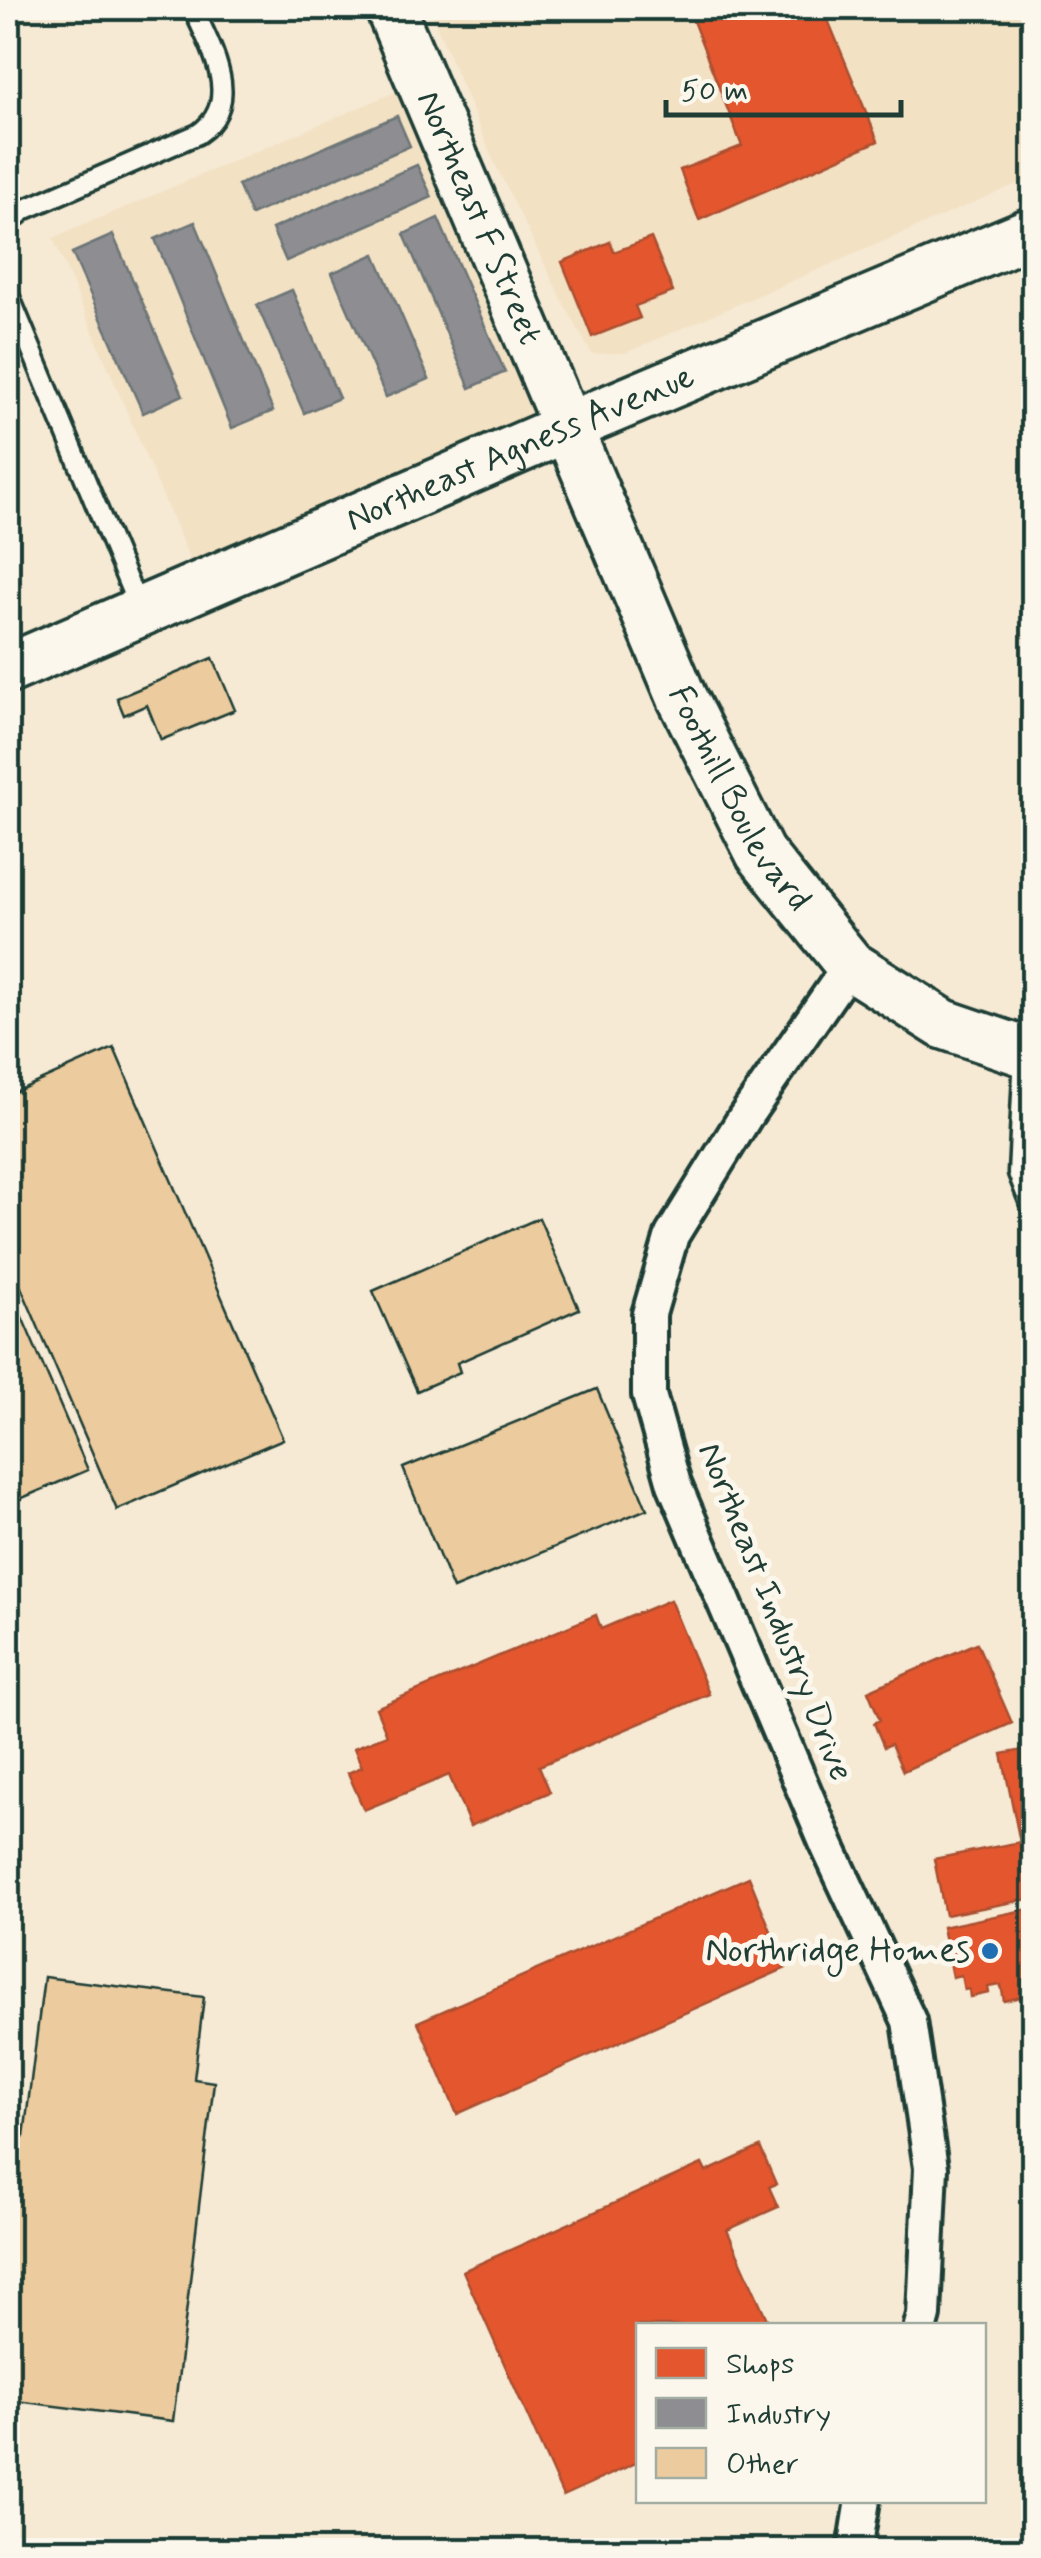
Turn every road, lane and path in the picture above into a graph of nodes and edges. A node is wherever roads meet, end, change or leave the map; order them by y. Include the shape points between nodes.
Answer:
1 (192, 8) edge
2 (390, 8) edge
3 (8, 223) edge
4 (1034, 231) edge
5 (8, 292) edge
6 (568, 427) junction
7 (140, 612) junction
8 (8, 669) edge
9 (850, 965) junction
10 (1029, 1054) edge
11 (1034, 1214) edge
12 (921, 2323) edge
13 (863, 2503) edge
14 (855, 2550) edge

1 - 3 lane via 222,83 211,125
2 - 6 main road, Northeast F Street
4 - 6 main road, Northeast Agness Avenue
5 - 7 lane
6 - 7 main road, Northeast Agness Avenue
6 - 9 main road, Foothill Boulevard via 682,698 760,852
7 - 8 main road, Northeast Agness Avenue
9 - 10 main road, Foothill Boulevard via 943,1024
9 - 12 street, Northeast Industry Drive via 672,1236 649,1314 649,1395 674,1484 909,2022 930,2168
10 - 11 lane via 1018,1173
13 - 14 street

